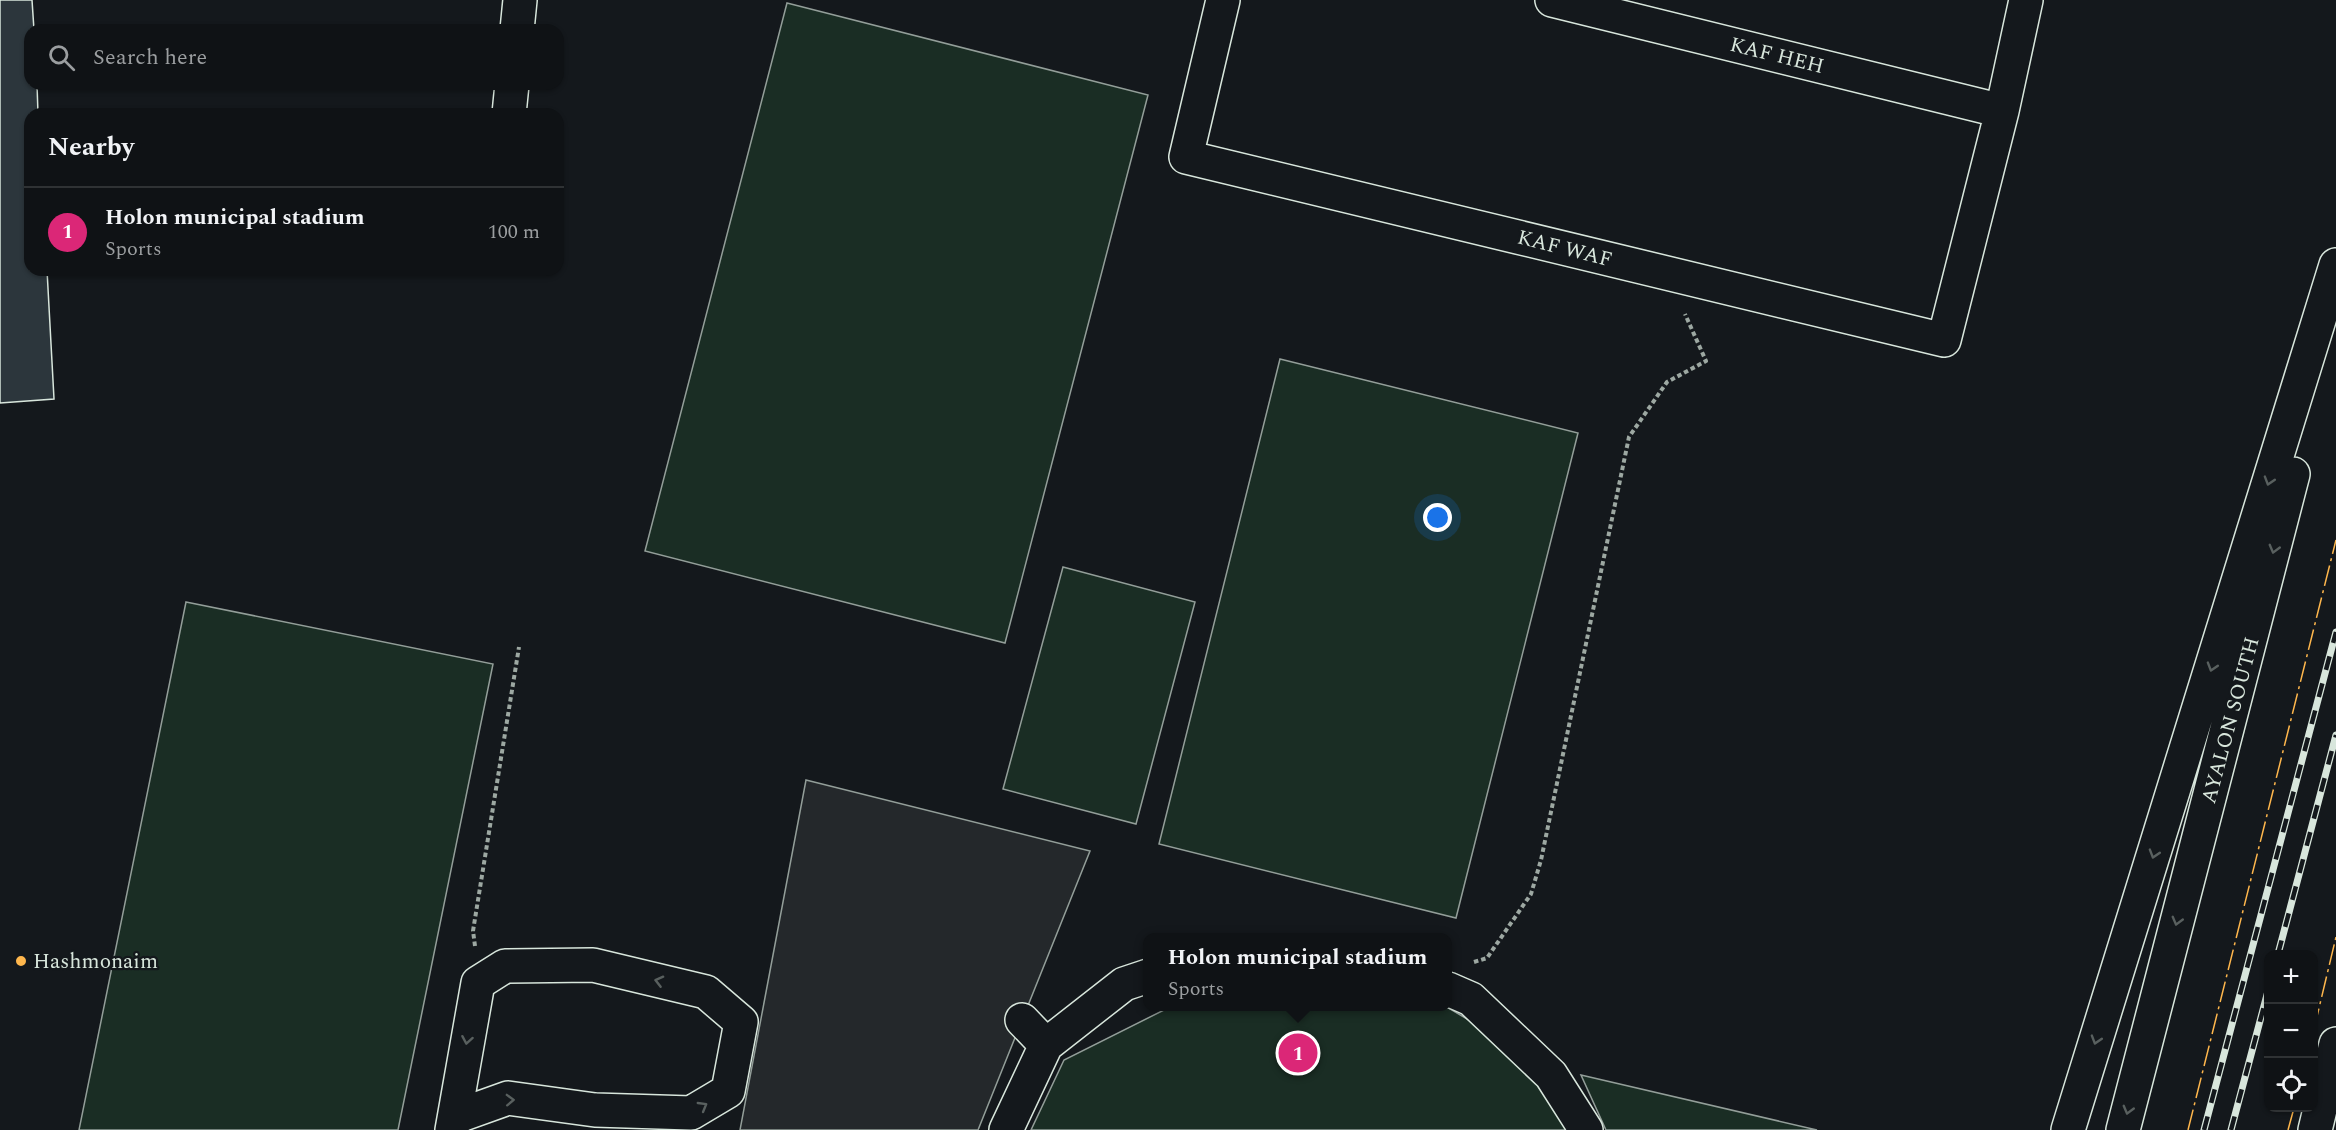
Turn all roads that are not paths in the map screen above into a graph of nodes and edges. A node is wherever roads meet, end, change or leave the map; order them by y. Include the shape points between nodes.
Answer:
1 (520, 0) edge
2 (1223, 0) edge
3 (1552, 0) edge
4 (2026, 0) edge
5 (518, 24) edge
6 (511, 90) edge
7 (510, 108) edge
8 (2002, 111) junction
9 (2336, 265) edge
10 (2336, 309) edge
11 (1458, 977) edge
12 (1143, 978) edge
13 (1022, 1020) dead end
14 (2336, 1044) edge
15 (1046, 1045) junction
16 (454, 1123) edge
17 (1006, 1130) edge
18 (1586, 1130) edge
19 (2068, 1130) edge
20 (2123, 1130) edge
21 (2315, 1130) edge

1 - 5 main road
2 - 8 main road, KAF WAF via 1186,156 1944,340
3 - 8 main road, KAF HEH
4 - 8 main road
6 - 7 main road
9 -> 19 main road
10 -> 20 main road, AYALON SOUTH
11 - 18 main road via 1471,999 1551,1075
12 - 15 main road via 1124,984
13 - 15 main road
14 - 21 main road
15 - 17 main road
16 -> 16 main road via 508,1098 595,1110 691,1113 728,1091 752,1016 706,992 593,964 505,966 478,983

